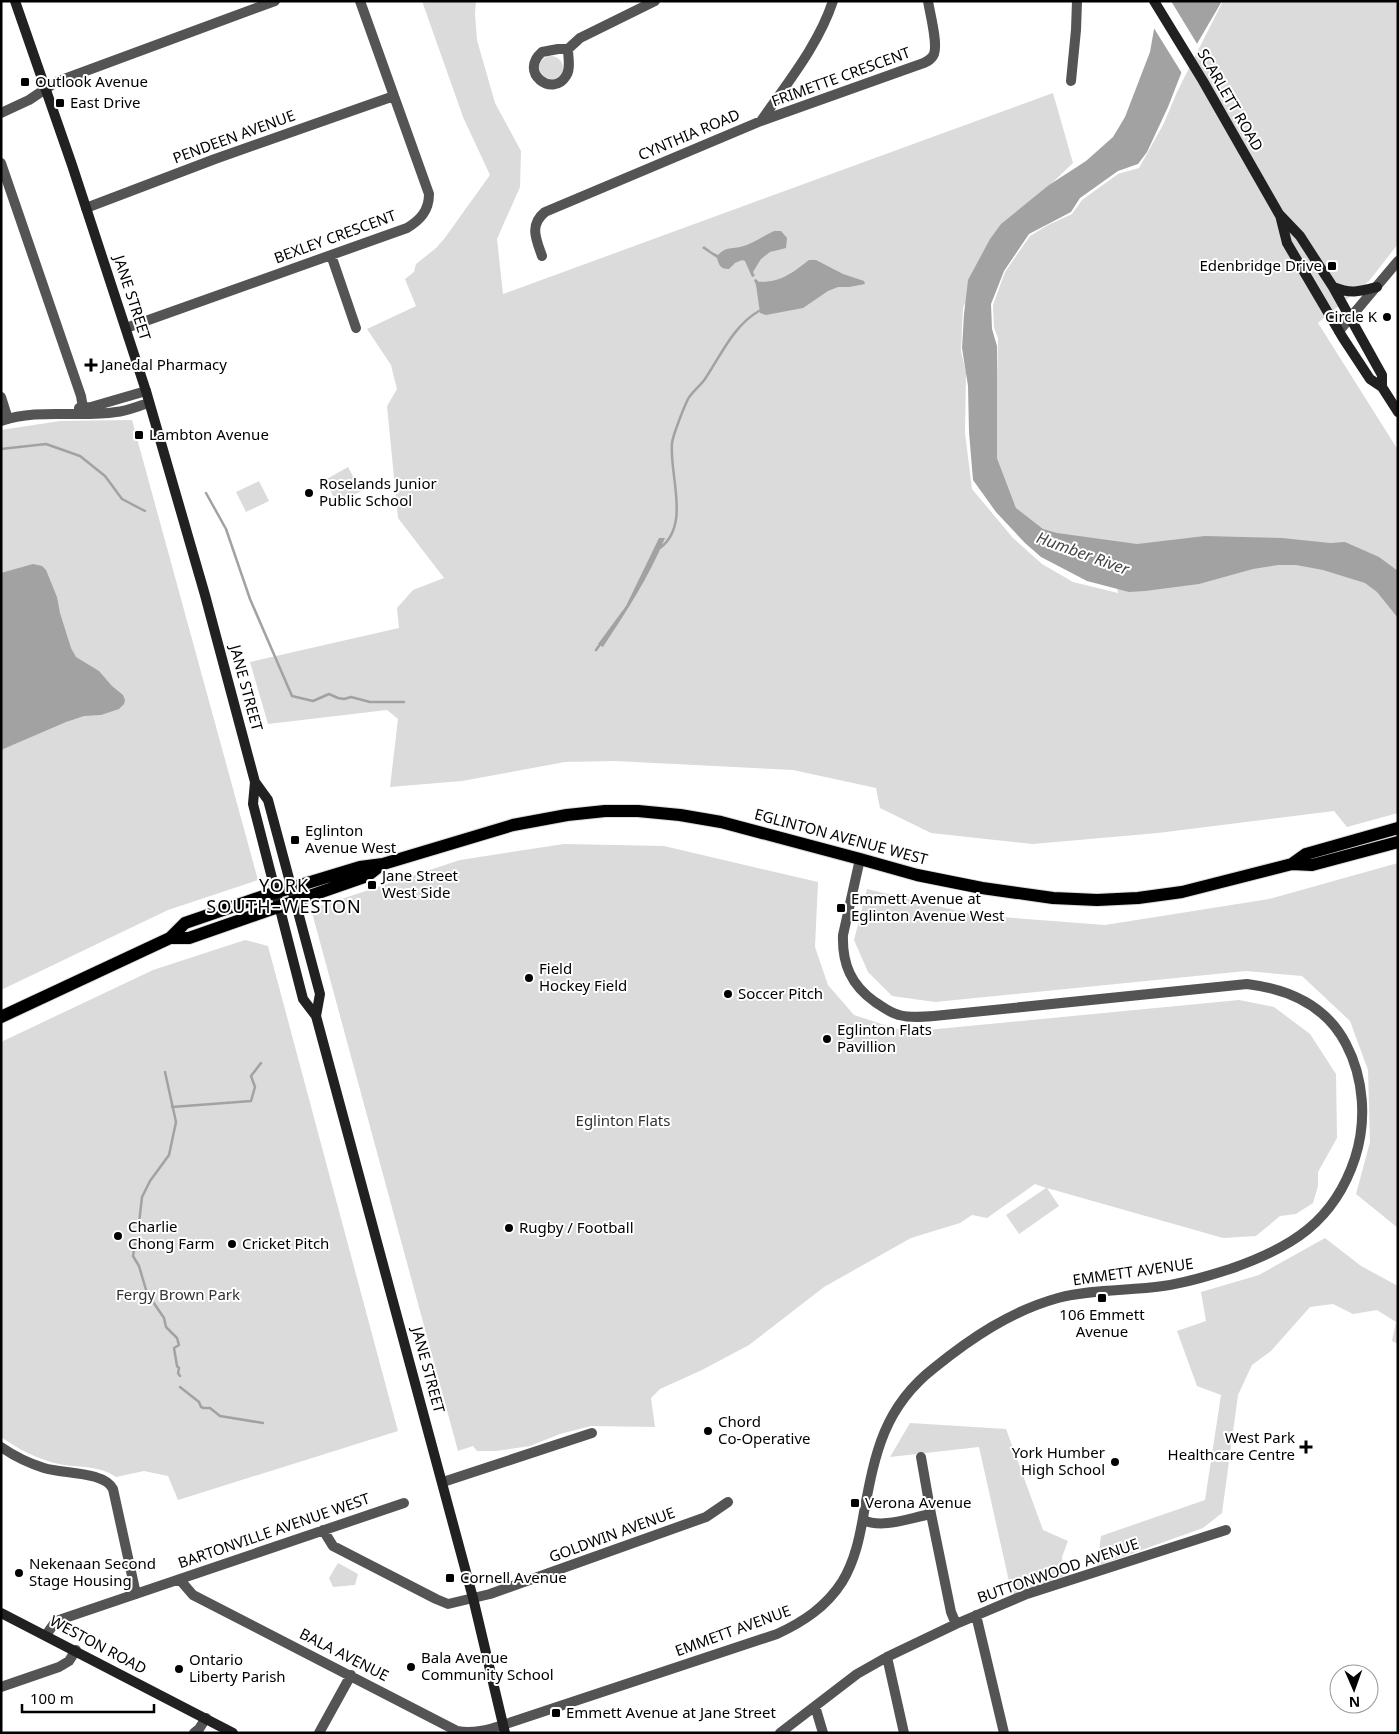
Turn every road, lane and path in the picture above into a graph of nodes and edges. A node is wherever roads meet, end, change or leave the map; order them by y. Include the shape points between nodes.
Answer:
1 (14, 1) edge
2 (275, 1) edge
3 (360, 1) edge
4 (655, 1) edge
5 (833, 1) edge
6 (928, 1) edge
7 (1077, 1) edge
8 (1154, 1) edge
9 (568, 49) dead end
10 (1072, 81) dead end
11 (44, 90) junction
12 (394, 96) junction
13 (1, 114) edge
14 (761, 121) junction
15 (1, 163) edge
16 (86, 208) junction
17 (1279, 214) junction
18 (331, 255) junction
19 (542, 256) dead end
20 (1398, 261) edge
21 (1333, 287) junction
22 (1377, 287) junction
23 (1350, 317) junction
24 (126, 328) junction
25 (356, 328) dead end
26 (1339, 331) junction
27 (1382, 387) junction
28 (146, 392) junction
29 (1, 397) edge
30 (149, 403) junction
31 (83, 408) junction
32 (1398, 412) edge
33 (53, 414) junction
34 (5, 420) edge
35 (256, 782) junction
36 (1398, 828) edge
37 (1398, 842) edge
38 (860, 859) junction
39 (1309, 860) junction
40 (383, 864) junction
41 (292, 888) junction
42 (276, 893) junction
43 (296, 902) junction
44 (280, 907) junction
45 (170, 938) junction
46 (316, 1016) junction
47 (1, 1017) edge
48 (592, 1433) dead end
49 (1, 1447) edge
50 (921, 1458) dead end
51 (443, 1482) junction
52 (728, 1502) dead end
53 (404, 1503) dead end
54 (931, 1514) junction
55 (862, 1520) junction
56 (323, 1530) junction
57 (1226, 1530) dead end
58 (180, 1580) junction
59 (136, 1594) junction
60 (473, 1598) junction
61 (1, 1613) edge
62 (976, 1615) junction
63 (956, 1624) junction
64 (46, 1634) junction
65 (76, 1650) junction
66 (887, 1657) junction
67 (351, 1675) junction
68 (1, 1687) edge
69 (815, 1706) junction
70 (206, 1718) junction
71 (504, 1729) edge
72 (194, 1733) edge
73 (233, 1733) edge
74 (319, 1733) edge
75 (780, 1733) edge
76 (823, 1733) edge
77 (904, 1733) edge
78 (1004, 1733) edge

1 - 11 main road, JANE STREET
2 - 11 street via 56,82
3 - 12 street, BEXLEY CRESCENT
4 - 9 street via 580,38
5 - 14 street, CYNTHIA ROAD via 810,50
6 - 14 street, FRIMETTE CRESCENT via 935,44 930,59
7 - 10 street
8 - 17 main road, SCARLETT ROAD
11 - 13 street
11 - 16 main road, JANE STREET
12 - 16 street, PENDEEN AVENUE
12 - 18 street, BEXLEY CRESCENT via 429,202 417,221 406,228
14 - 19 street, CYNTHIA ROAD via 545,212 534,227
15 - 31 street via 82,396
16 - 24 main road, JANE STREET
17 - 21 main road, SCARLETT ROAD via 1300,236
17 - 26 main road, SCARLETT ROAD via 1287,243
18 - 24 street, BEXLEY CRESCENT
18 - 25 street
20 - 22 street
21 - 22 main road via 1355,292
21 - 23 main road, SCARLETT ROAD
22 - 23 street
23 - 26 street
23 - 27 main road, SCARLETT ROAD via 1382,375
24 - 28 main road, JANE STREET
26 - 27 main road, SCARLETT ROAD via 1370,379
27 - 32 main road, SCARLETT ROAD
28 - 30 main road, JANE STREET
28 - 31 street
29 - 34 street
30 - 33 street via 116,412
30 - 35 main road, JANE STREET
31 - 33 street
33 - 34 street
35 - 41 main road, JANE STREET via 268,800
35 - 42 main road, JANE STREET via 253,804
36 - 39 main road, EGLINTON AVENUE WEST
37 - 39 main road, EGLINTON AVENUE WEST
38 - 39 main road, EGLINTON AVENUE WEST via 982,888 1053,898 1097,900 1182,892
38 - 40 main road, EGLINTON AVENUE WEST via 721,822 613,811 513,825
38 - 55 street, EMMETT AVENUE via 845,920 842,948 845,963 858,987 887,1010 906,1016 934,1016 1246,984 1269,987 1307,1002 1343,1038 1354,1061 1361,1106 1361,1129 1346,1181 1320,1218 1286,1246 1191,1280 1079,1294 1037,1305 1006,1318 934,1368 904,1396 883,1434
40 - 41 main road, EGLINTON AVENUE WEST via 360,867
40 - 43 main road, EGLINTON AVENUE WEST via 367,876
41 - 42 main road, EGLINTON AVENUE WEST
41 - 43 main road, JANE STREET
42 - 44 main road, JANE STREET
42 - 45 main road, EGLINTON AVENUE WEST via 185,923
43 - 44 main road, EGLINTON AVENUE WEST
43 - 46 main road, JANE STREET via 320,994
44 - 45 main road, EGLINTON AVENUE WEST via 189,938
44 - 46 main road, JANE STREET via 303,999
45 - 47 main road, EGLINTON AVENUE WEST
46 - 51 main road, JANE STREET
48 - 51 street
49 - 59 street via 44,1469 96,1477 111,1484
50 - 54 street
51 - 60 main road, JANE STREET
52 - 60 street, GOLDWIN AVENUE via 706,1517
53 - 56 street, BARTONVILLE AVENUE WEST
54 - 55 street via 882,1524
54 - 63 street
55 - 71 street, EMMETT AVENUE via 856,1550 842,1583 825,1603 800,1623 777,1634
56 - 58 street, BARTONVILLE AVENUE WEST
56 - 60 street via 333,1546 436,1600 448,1604
57 - 62 street, BUTTONWOOD AVENUE via 1027,1594
58 - 59 street, BARTONVILLE AVENUE WEST
58 - 67 street, BALA AVENUE via 193,1595
59 - 64 street, BARTONVILLE AVENUE WEST via 56,1621
60 - 71 main road, JANE STREET
61 - 64 main road, WESTON ROAD
62 - 63 street, BUTTONWOOD AVENUE
62 - 78 street
63 - 66 street, BUTTONWOOD AVENUE
64 - 65 main road, WESTON ROAD
65 - 68 street via 66,1664
65 - 70 main road, WESTON ROAD
66 - 69 street, BUTTONWOOD AVENUE via 857,1674
66 - 77 street
67 - 71 street, BALA AVENUE via 457,1731
67 - 74 street
69 - 75 street, BUTTONWOOD AVENUE
69 - 76 street
70 - 72 street
70 - 73 main road, WESTON ROAD

